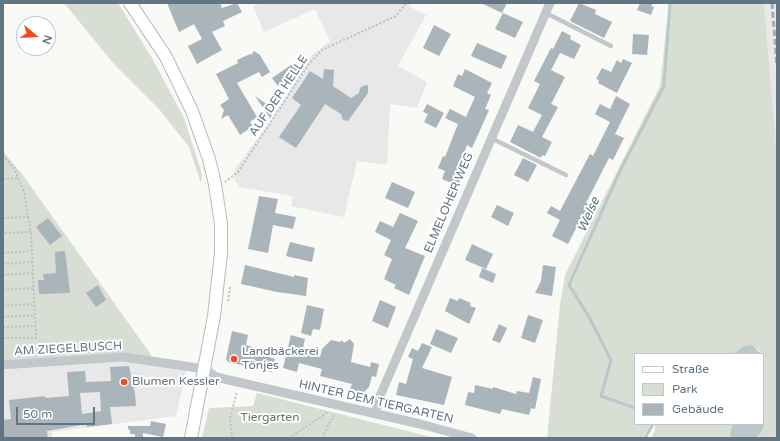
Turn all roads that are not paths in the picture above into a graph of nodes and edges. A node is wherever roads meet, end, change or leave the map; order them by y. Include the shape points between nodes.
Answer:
1 (130, 3) edge
2 (550, 3) edge
3 (546, 13) junction
4 (611, 46) dead end
5 (491, 138) junction
6 (566, 175) dead end
7 (3, 365) edge
8 (205, 369) junction
9 (375, 414) junction
10 (191, 438) edge
11 (472, 438) edge

1 - 8 main road via 166,57 192,111 215,184 221,224 221,253
2 - 3 street, ELMELOHER WEG
3 - 4 lane
3 - 5 street, ELMELOHER WEG
5 - 6 lane
5 - 9 street, ELMELOHER WEG via 383,389
7 - 8 street, AM ZIEGELBUSCH via 124,357
8 - 9 street, HINTER DEM TIERGARTEN via 216,377
8 - 10 main road
9 - 11 street, HINTER DEM TIERGARTEN

